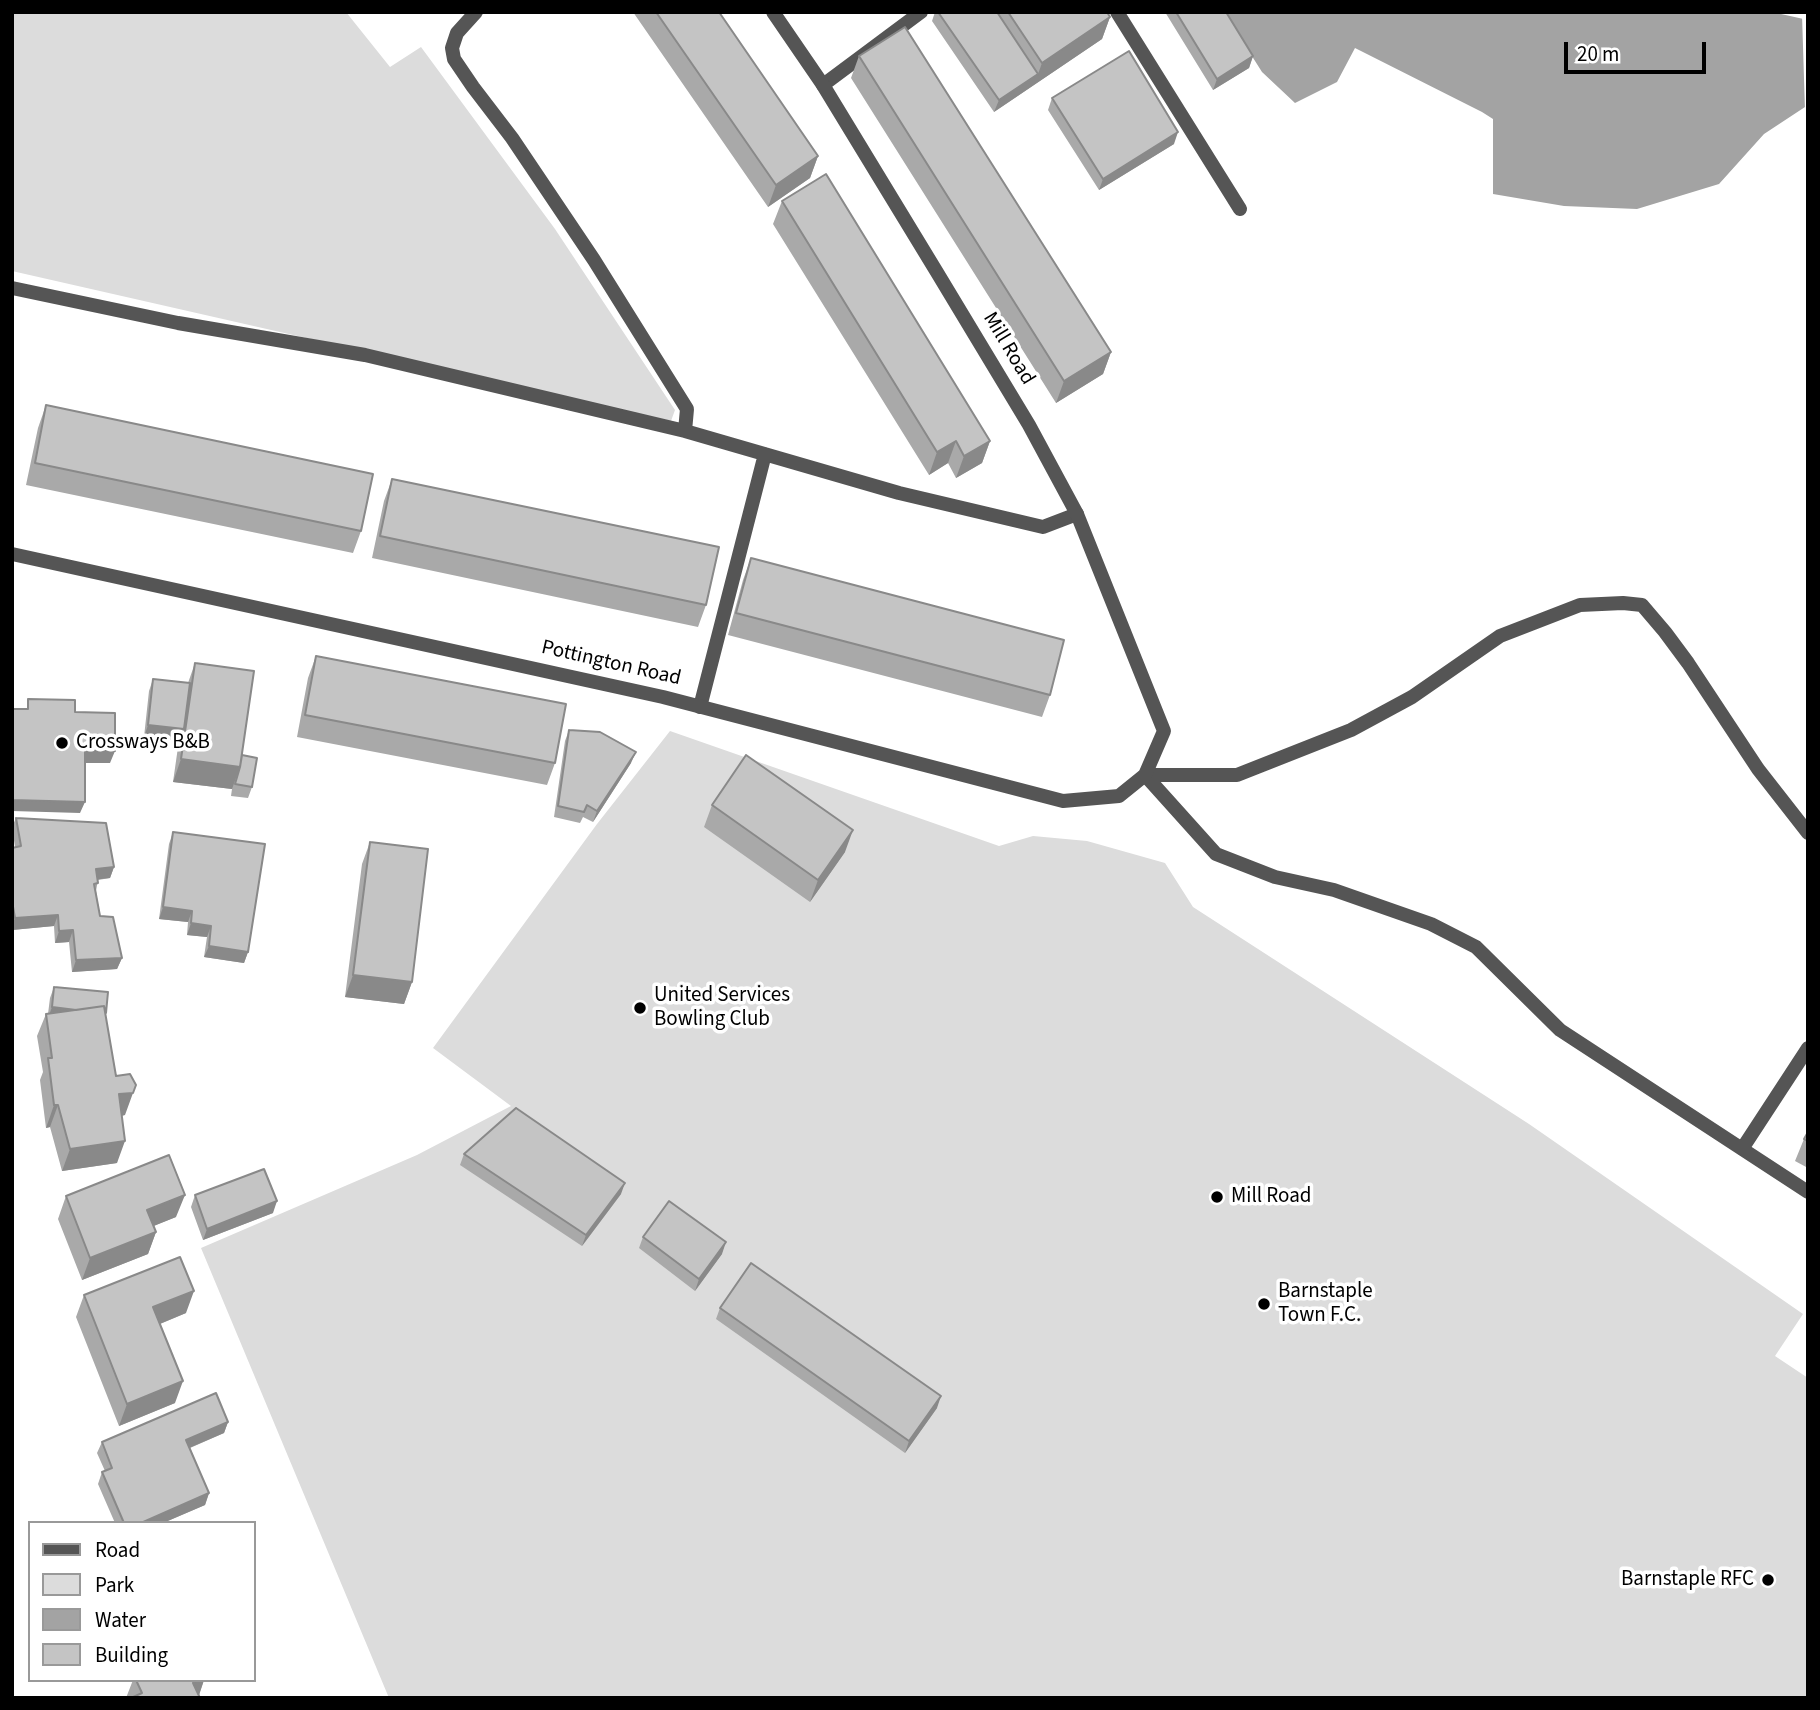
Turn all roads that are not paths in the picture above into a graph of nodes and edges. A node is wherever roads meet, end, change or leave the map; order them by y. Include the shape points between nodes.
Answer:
1 (476, 12) edge
2 (773, 12) edge
3 (921, 12) edge
4 (1117, 12) edge
5 (823, 85) junction
6 (1240, 209) dead end
7 (12, 288) edge
8 (685, 431) junction
9 (765, 454) junction
10 (1077, 514) junction
11 (12, 554) edge
12 (700, 707) junction
13 (1164, 731) joint
14 (1144, 775) junction
15 (1808, 833) edge
16 (1808, 1048) edge
17 (1742, 1149) junction
18 (1808, 1192) edge

1 - 8 street via 457,33 454,59 601,271 687,410
2 - 5 street, Mill Road
3 - 5 street
4 - 6 street
5 - 10 street, Mill Road via 1029,425
7 - 8 street via 365,355
8 - 9 street
9 - 10 street via 899,493 1043,527
9 - 12 street
10 - 13 street, Mill Road
11 - 12 street, Pottington Road
12 - 14 street, Pottington Road via 1063,801 1119,796
13 - 14 street, Pottington Road
14 - 15 street via 1237,775 1351,730 1412,697 1500,636 1580,605 1623,603 1642,606 1665,632 1758,769
14 - 17 street via 1216,854 1275,877 1334,890 1431,924 1476,947 1560,1030
16 - 17 street
17 - 18 street

